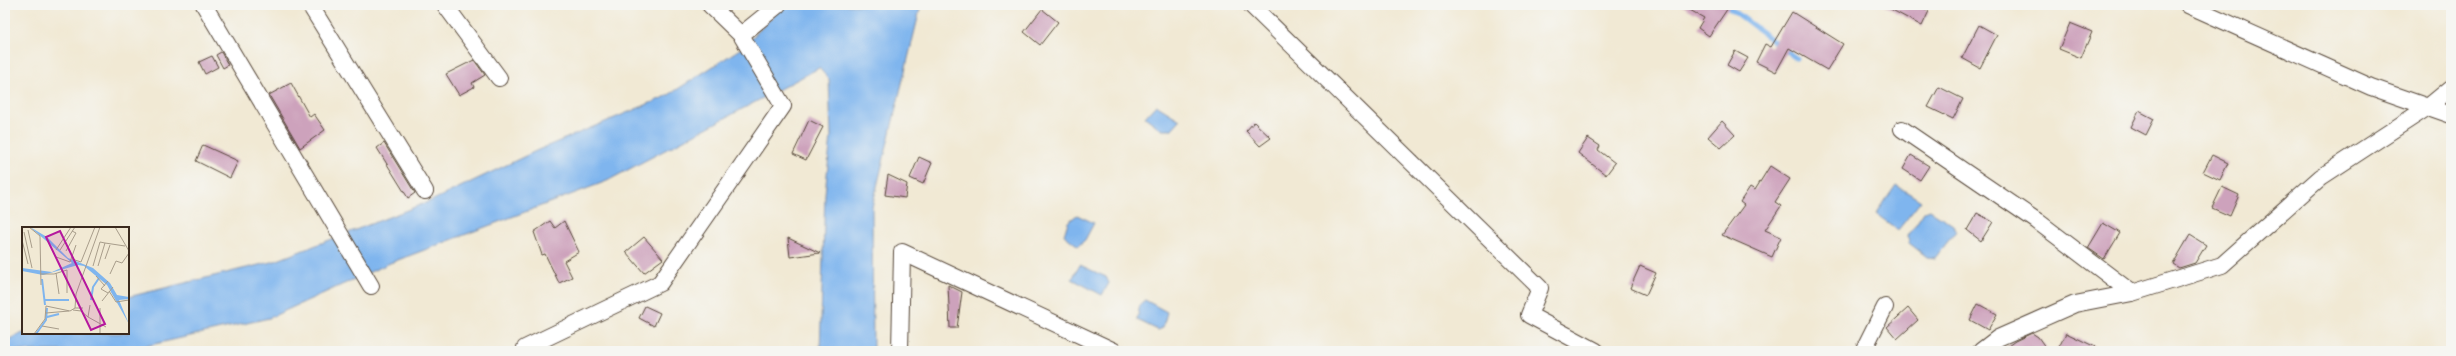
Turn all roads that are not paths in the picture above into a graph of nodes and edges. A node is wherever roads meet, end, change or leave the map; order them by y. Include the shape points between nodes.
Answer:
1 (204, 5) edge
2 (310, 5) edge
3 (445, 5) edge
4 (710, 5) edge
5 (778, 5) edge
6 (1251, 5) edge
7 (2188, 5) edge
8 (743, 38) junction
9 (499, 78) dead end
10 (2451, 88) edge
11 (2428, 107) junction
12 (2451, 115) edge
13 (1902, 129) dead end
14 (425, 190) dead end
15 (368, 282) dead end
16 (2132, 293) junction
17 (1885, 307) dead end
18 (525, 348) dead end
19 (900, 351) edge
20 (1114, 351) edge
21 (1596, 351) edge
22 (1863, 351) edge
23 (1980, 351) edge

1 - 15 street
2 - 14 street
3 - 9 street
4 - 8 street
5 - 8 street
6 - 21 street via 1540,288 1529,314
7 - 11 street via 2370,87
8 - 18 street via 783,106 660,283
10 - 11 street
11 - 12 street
11 - 16 street via 2321,177 2222,265
13 - 16 street via 2037,221
16 - 23 street via 2074,304 1998,338
17 - 22 street
19 - 20 street via 902,252

